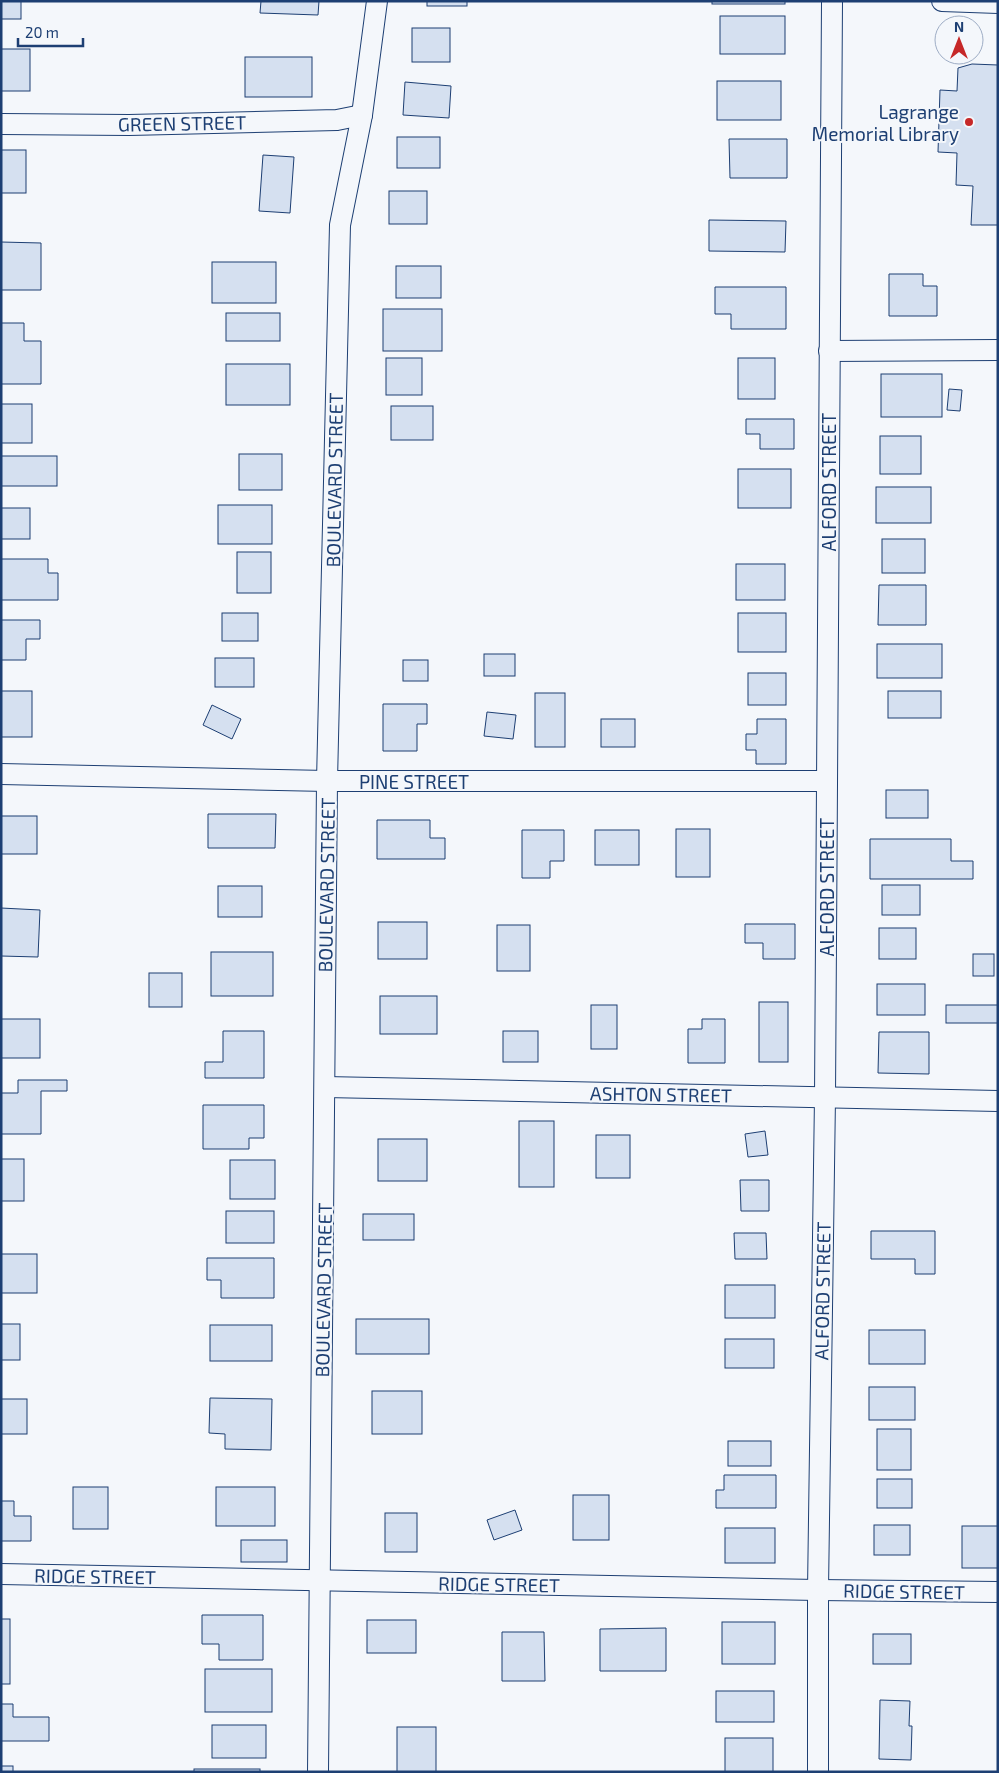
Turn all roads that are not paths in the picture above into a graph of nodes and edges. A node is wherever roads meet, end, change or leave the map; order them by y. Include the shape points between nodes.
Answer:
1 (377, 1) edge
2 (832, 1) edge
3 (942, 1) edge
4 (998, 3) edge
5 (362, 115) junction
6 (1, 124) edge
7 (998, 350) edge
8 (829, 351) junction
9 (1, 774) edge
10 (328, 781) junction
11 (826, 781) junction
12 (325, 1087) junction
13 (825, 1097) junction
14 (998, 1101) edge
15 (1, 1574) edge
16 (320, 1581) junction
17 (818, 1590) junction
18 (998, 1592) edge
19 (318, 1772) edge
20 (818, 1772) edge

1 - 5 street, BOULEVARD STREET
2 - 8 street, ALFORD STREET
3 - 4 street
5 - 6 street, GREEN STREET via 337,120 129,125
5 - 10 street, BOULEVARD STREET via 340,225
7 - 8 street
8 - 11 street, ALFORD STREET
9 - 10 street, PINE STREET
10 - 11 street, PINE STREET
10 - 12 street, BOULEVARD STREET
11 - 13 street, ALFORD STREET
12 - 13 street, ASHTON STREET
12 - 16 street, BOULEVARD STREET
13 - 14 street, ASHTON STREET
13 - 17 street, ALFORD STREET
15 - 16 street, RIDGE STREET
16 - 17 street, RIDGE STREET
16 - 19 street, BOULEVARD STREET
17 - 18 street, RIDGE STREET
17 - 20 street, ALFORD STREET

